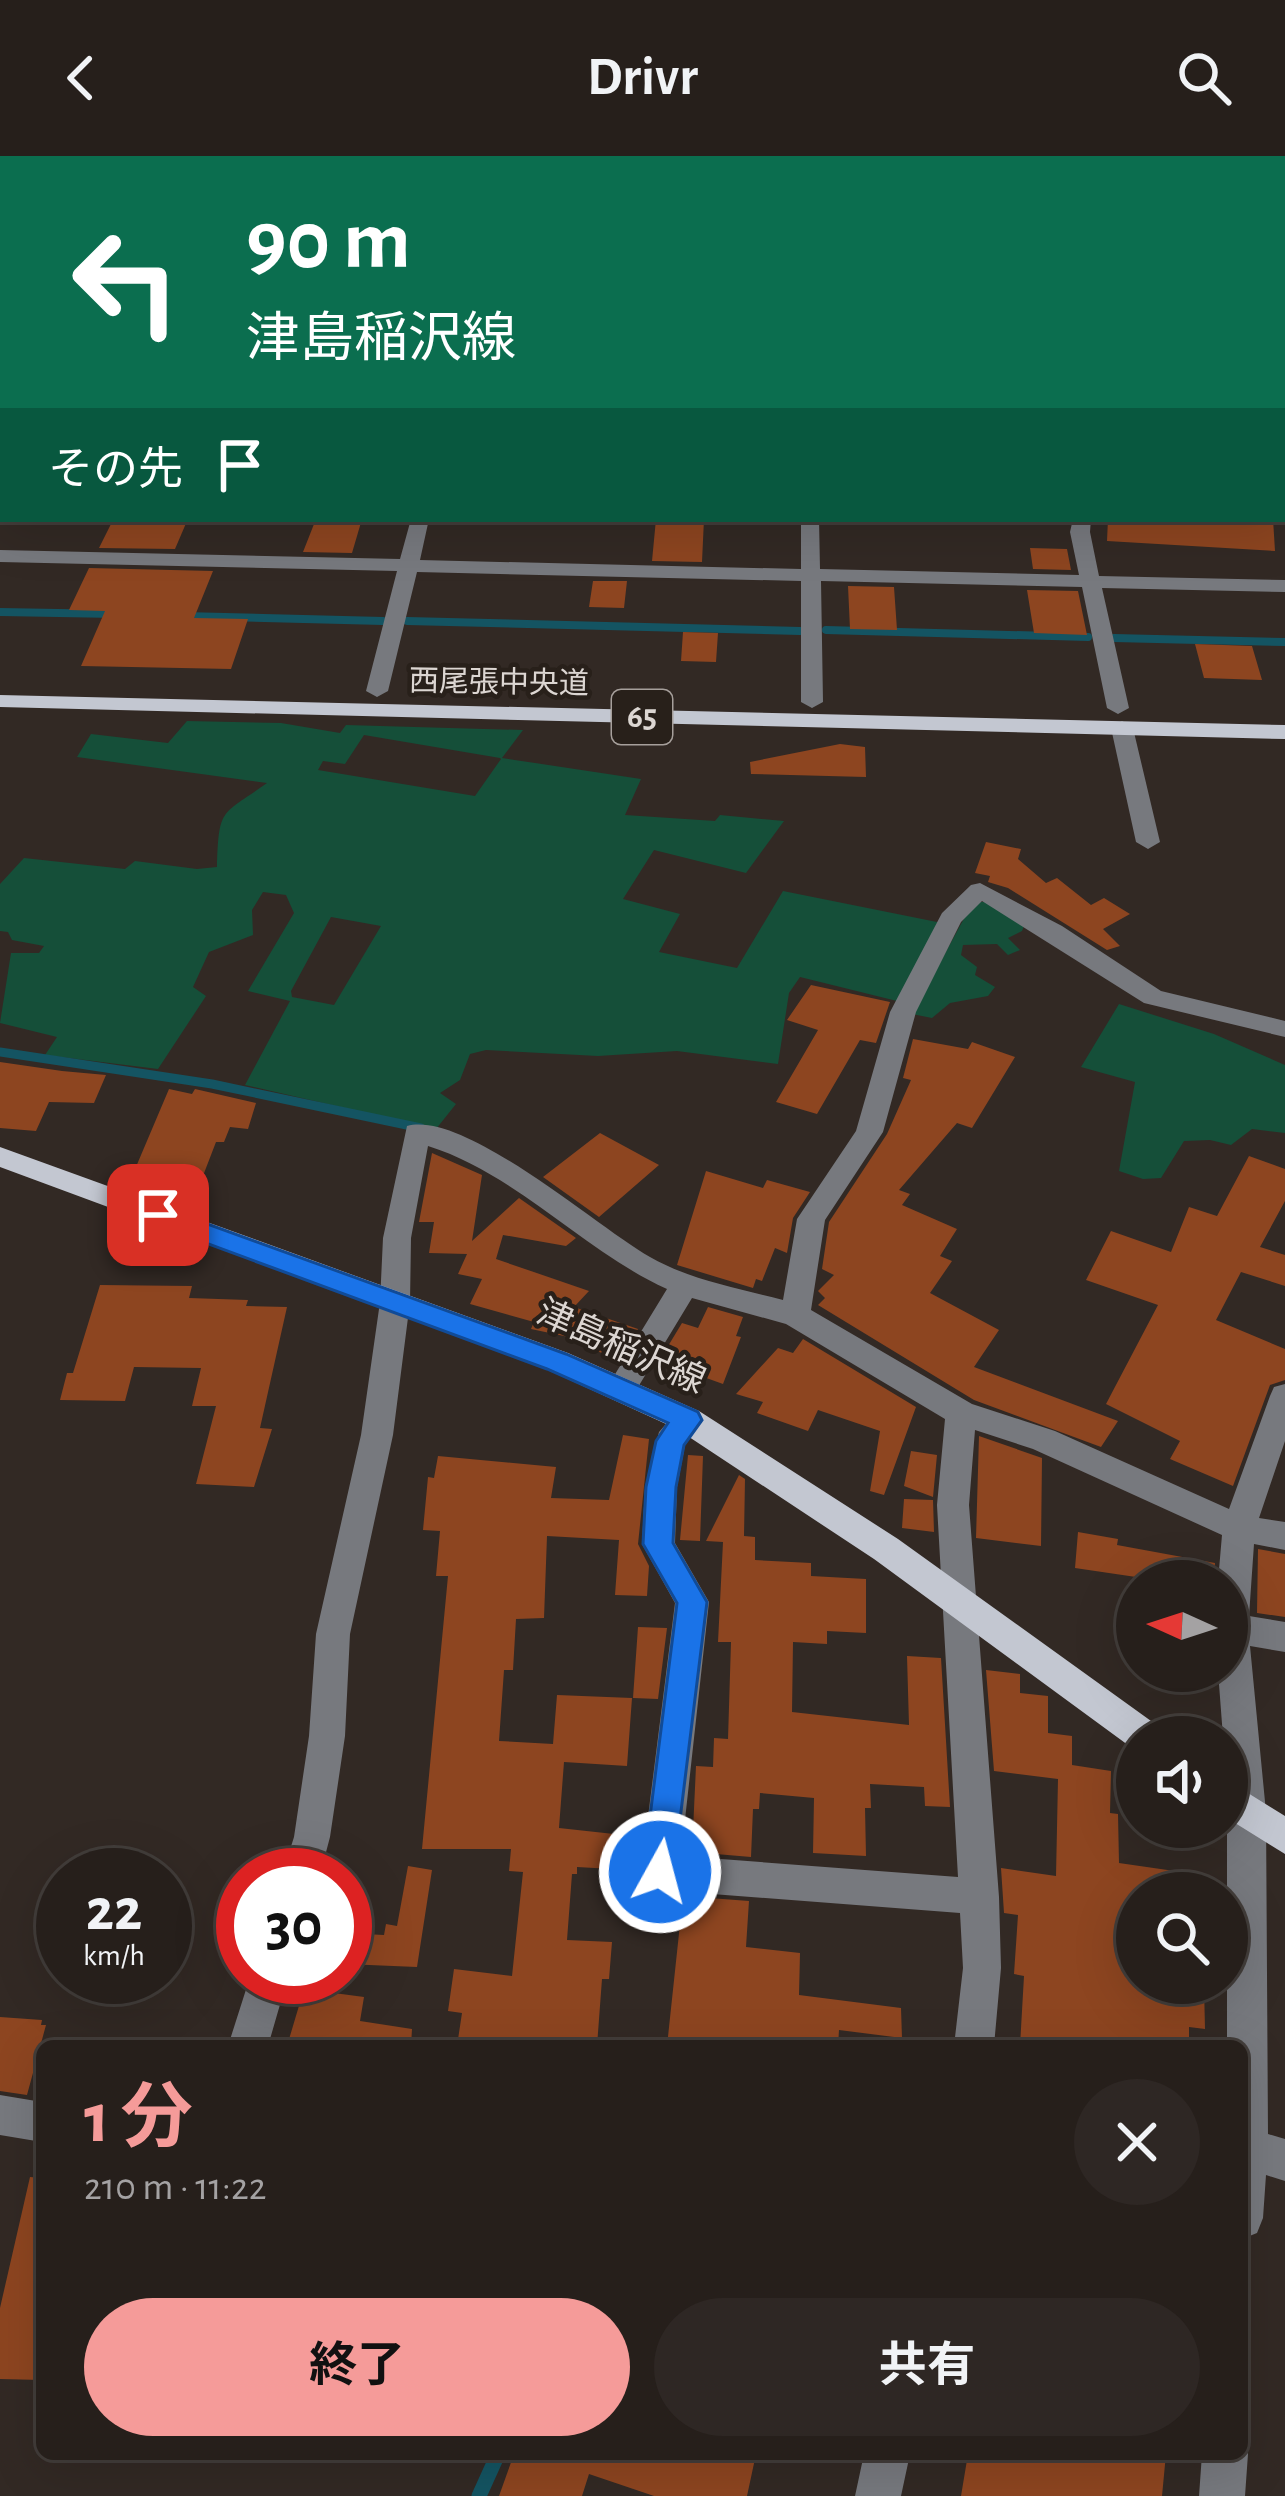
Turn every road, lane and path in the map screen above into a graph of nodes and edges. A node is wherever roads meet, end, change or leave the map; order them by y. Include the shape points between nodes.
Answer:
1 (419, 522) edge
2 (810, 522) edge
3 (1082, 522) edge
4 (0, 556) edge
5 (409, 566) junction
6 (811, 575) junction
7 (1091, 581) junction
8 (1285, 586) edge
9 (0, 681) edge
10 (377, 691) junction
11 (0, 701) edge
12 (812, 701) junction
13 (1285, 712) edge
14 (1120, 718) junction
15 (1285, 732) edge
16 (1148, 842) dead end
17 (1285, 1029) edge
18 (0, 1157) edge
19 (685, 1285) junction
20 (395, 1302) junction
21 (794, 1315) junction
22 (621, 1389) junction
23 (1285, 1396) edge
24 (961, 1413) junction
25 (688, 1420) junction
26 (1239, 1528) junction
27 (1285, 1536) edge
28 (1236, 1560) edge
29 (962, 1605) junction
30 (1248, 1631) edge
31 (1285, 1637) edge
32 (1116, 1717) edge
33 (1248, 1811) edge
34 (1285, 1837) edge
35 (310, 1848) edge
36 (1242, 1848) edge
37 (980, 1897) junction
38 (261, 2004) edge
39 (250, 2040) edge
40 (975, 2040) edge
41 (0, 2115) edge
42 (36, 2121) edge
43 (1266, 2154) edge
44 (1248, 2202) edge
45 (886, 2460) edge
46 (1225, 2460) edge
47 (878, 2496) edge
48 (1222, 2496) edge

1 - 5 street
2 - 6 street
3 - 7 street
4 - 5 street
5 - 6 street
5 - 10 street
6 - 7 street
6 - 12 street
7 - 8 street
7 - 14 street
9 - 10 main road, 西尾張中央道 / 65
10 - 12 main road, 西尾張中央道 / 65
11 - 14 main road, 西尾張中央道 / 65
12 - 14 main road, 西尾張中央道 / 65
13 - 14 main road, 西尾張中央道 / 65
14 - 15 main road, 西尾張中央道 / 65
14 - 16 street
17 - 21 street via 1153,997 980,890 941,937 903,1012 869,1132 811,1219
18 - 20 main road, 津島稲沢線
19 - 20 street via 592,1235 462,1147 416,1133
19 - 21 street
19 - 22 street
20 - 22 main road, 津島稲沢線
20 - 35 street via 377,1435 333,1634
21 - 24 street
22 - 25 main road, 津島稲沢線
23 - 26 street
24 - 26 street via 1044,1440
24 - 29 street via 953,1505
25 - 29 main road, 津島稲沢線
25 - 37 street via 670,1441 661,1487 658,1544 692,1602 660,1872
26 - 27 street
26 - 28 street
29 - 32 main road, 津島稲沢線
29 - 37 street
30 - 31 street
33 - 34 main road
36 - 43 street
37 - 40 street
38 - 39 street
41 - 42 street
43 - 44 street
45 - 47 street
46 - 48 street

